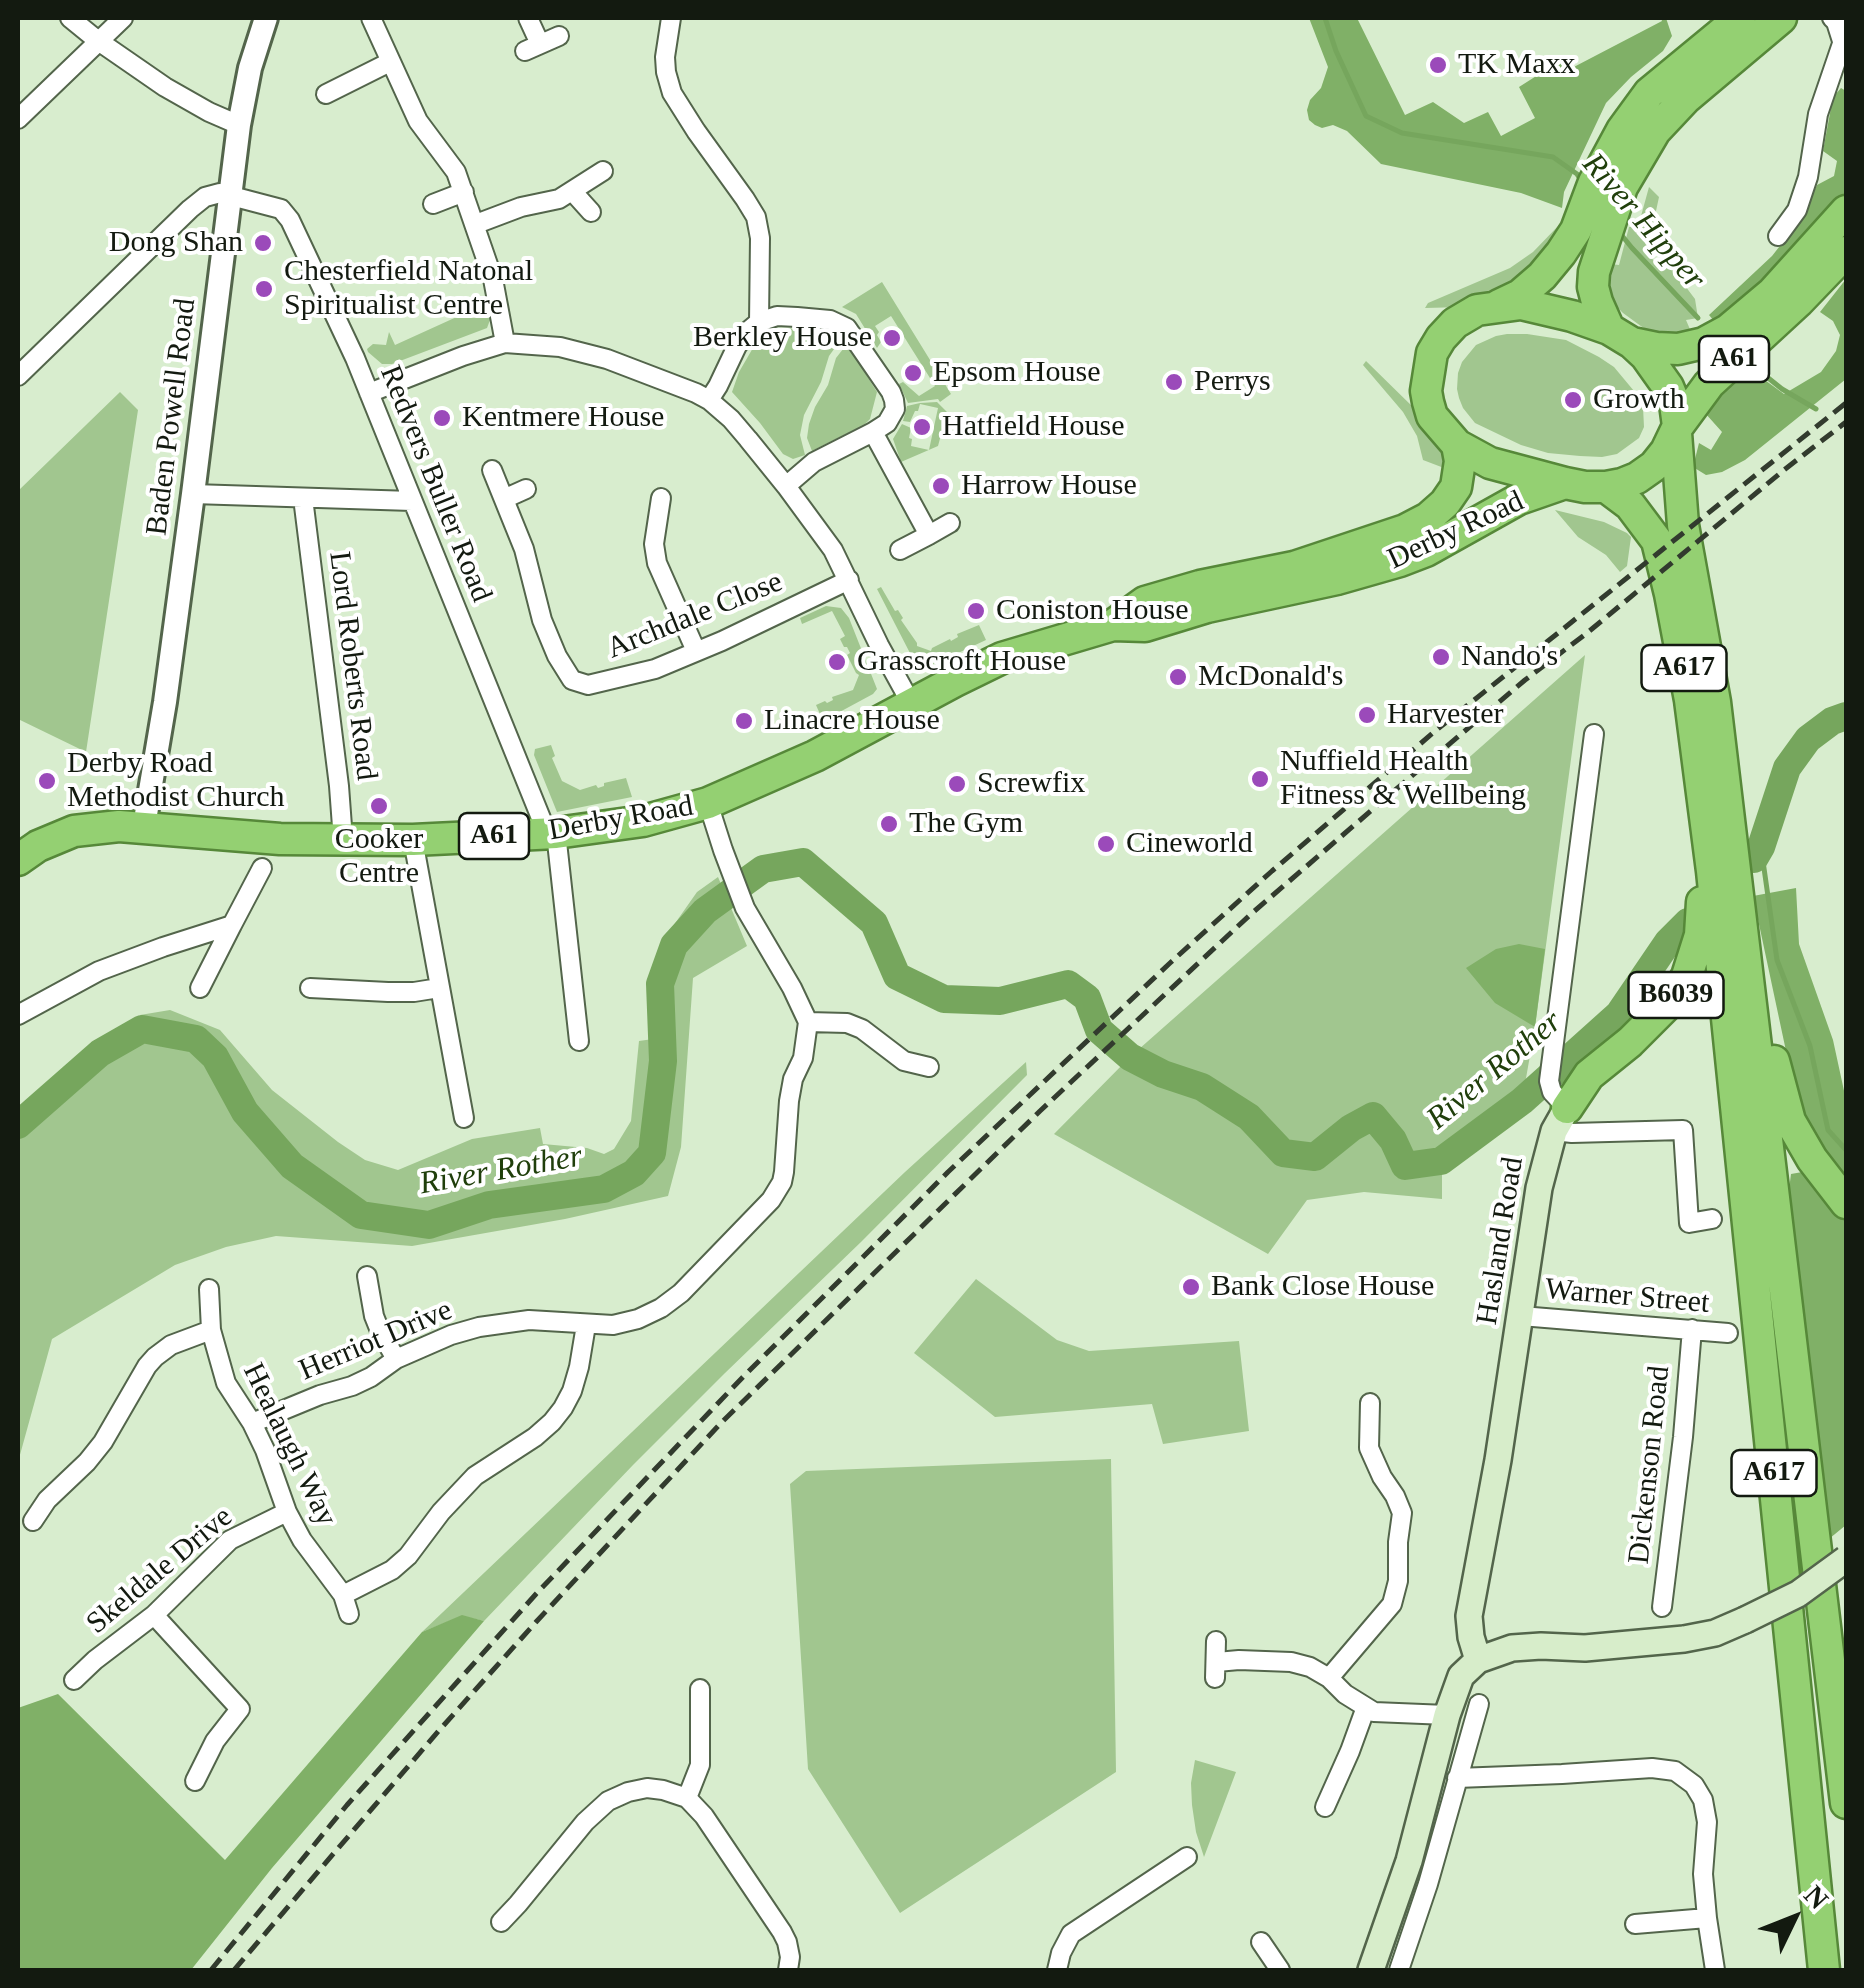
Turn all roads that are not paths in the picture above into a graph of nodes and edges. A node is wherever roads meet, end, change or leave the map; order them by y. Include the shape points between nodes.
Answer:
1 (70, 18) edge
2 (123, 18) edge
3 (266, 18) edge
4 (371, 18) edge
5 (528, 18) edge
6 (672, 18) edge
7 (1740, 18) edge
8 (1781, 18) edge
9 (1832, 18) edge
10 (559, 36) dead end
11 (1844, 37) edge
12 (97, 40) junction
13 (390, 62) junction
14 (326, 94) dead end
15 (18, 119) edge
16 (239, 125) junction
17 (603, 171) dead end
18 (464, 192) junction
19 (573, 192) junction
20 (232, 195) junction
21 (433, 204) dead end
22 (1601, 205) junction
23 (1846, 211) edge
24 (590, 212) dead end
25 (476, 224) junction
26 (1778, 236) dead end
27 (1846, 252) edge
28 (1498, 305) junction
29 (759, 322) junction
30 (1620, 336) junction
31 (505, 343) junction
32 (18, 376) edge
33 (369, 394) junction
34 (709, 400) junction
35 (1677, 429) junction
36 (873, 432) junction
37 (1457, 445) junction
38 (492, 470) dead end
39 (1565, 483) junction
40 (786, 486) junction
41 (1606, 487) junction
42 (526, 490) dead end
43 (194, 494) junction
44 (304, 498) junction
45 (506, 498) junction
46 (661, 498) dead end
47 (412, 501) junction
48 (950, 524) dead end
49 (929, 535) junction
50 (900, 550) dead end
51 (849, 580) junction
52 (1113, 625) junction
53 (696, 651) junction
54 (912, 704) junction
55 (1594, 734) dead end
56 (708, 803) junction
57 (144, 826) junction
58 (552, 833) junction
59 (344, 840) junction
60 (413, 840) junction
61 (18, 860) edge
62 (262, 868) dead end
63 (1712, 871) junction
64 (232, 925) junction
65 (1742, 932) junction
66 (200, 988) dead end
67 (310, 988) dead end
68 (439, 988) junction
69 (18, 1014) edge
70 (808, 1022) junction
71 (579, 1041) dead end
72 (929, 1067) dead end
73 (1558, 1110) junction
74 (464, 1118) dead end
75 (1846, 1204) edge
76 (1712, 1219) dead end
77 (367, 1276) dead end
78 (209, 1289) dead end
79 (1522, 1316) junction
80 (586, 1325) junction
81 (1692, 1329) junction
82 (212, 1330) junction
83 (1728, 1332) dead end
84 (396, 1359) junction
85 (1370, 1403) dead end
86 (252, 1422) junction
87 (287, 1512) junction
88 (32, 1521) dead end
89 (1846, 1559) edge
90 (343, 1596) junction
91 (1662, 1607) dead end
92 (349, 1614) dead end
93 (154, 1615) junction
94 (1216, 1642) dead end
95 (1478, 1660) junction
96 (1329, 1678) junction
97 (74, 1680) dead end
98 (696, 1701) dead end
99 (1480, 1704) dead end
100 (1366, 1708) junction
101 (1446, 1715) junction
102 (1436, 1754) junction
103 (1463, 1759) junction
104 (1457, 1778) junction
105 (195, 1781) dead end
106 (687, 1798) junction
107 (1336, 1798) dead end
108 (1846, 1802) edge
109 (1187, 1857) dead end
110 (1706, 1918) junction
111 (501, 1922) dead end
112 (1634, 1924) dead end
113 (788, 1970) edge
114 (1057, 1970) edge
115 (1371, 1970) edge
116 (1399, 1970) edge
117 (1716, 1970) edge
118 (1824, 1970) edge

1 - 12 street
2 - 12 street
3 - 16 street, Baden Powell Road
4 - 13 street
5 - 10 street via 533,48
6 - 29 street via 665,57 672,93 756,217
7 - 22 highway via 1650,92 1622,130
8 - 22 highway via 1686,98 1655,131 1622,187
9 - 11 street
11 - 26 street via 1818,114 1808,178
12 - 15 street
12 - 16 street via 165,88
13 - 14 street
13 - 18 street
16 - 20 street, Baden Powell Road
17 - 19 street
18 - 21 street
18 - 25 street
19 - 24 street
19 - 25 street
20 - 32 street via 205,198 190,209
20 - 33 street, Redvers Buller Road via 276,206 290,220
20 - 43 street, Baden Powell Road
22 - 28 highway via 1542,276
22 - 30 highway via 1594,287 1602,317
23 - 30 highway, A61 via 1772,294 1728,330 1678,349
25 - 31 street
27 - 35 highway, A61 via 1708,384
28 - 30 highway via 1541,308
28 - 37 highway via 1455,323 1432,354 1426,391 1432,416
29 - 34 street via 736,346
29 - 36 street via 797,317 846,328 894,400 892,416
30 - 35 highway via 1646,356 1668,388
31 - 33 street
31 - 34 street via 607,359
33 - 47 street, Redvers Buller Road
34 - 40 street
35 - 41 highway via 1646,472
35 - 65 highway, A617 via 1683,525 1715,702
36 - 40 street via 814,462
36 - 49 street
37 - 39 highway via 1490,462
37 - 52 highway, Derby Road / A61 via 1456,487 1417,524 1294,567 1146,602
38 - 45 street, Archdale Close
39 - 41 highway
39 - 52 highway, Derby Road / A61 via 1373,570 1145,626
40 - 51 street
41 - 63 highway, A617 via 1630,505 1657,541 1690,700
42 - 45 street
43 - 44 street
43 - 57 street, Baden Powell Road
44 - 47 street
44 - 59 street, Lord Roberts Road
45 - 53 street, Archdale Close via 542,620 572,680 588,685 628,677
46 - 53 street via 666,528 654,544 656,563
47 - 58 street, Redvers Buller Road
48 - 49 street
49 - 50 street
51 - 53 street, Archdale Close
51 - 54 street
52 - 54 highway, Derby Road / A61 via 1002,658
54 - 56 highway, Derby Road / A61
55 - 73 street, Hasland Road via 1552,1048 1549,1081
56 - 58 highway, Derby Road / A61 via 644,821
56 - 70 street via 745,908
57 - 59 highway, Derby Road / A61
57 - 61 highway, A61 via 74,831
58 - 60 highway, Derby Road / A61
58 - 71 street, Redvers Buller Road
59 - 60 highway, Derby Road / A61
60 - 68 street
62 - 64 street
63 - 73 highway, B6039 via 1700,935 1674,999
63 - 118 highway, A617
64 - 66 street
64 - 69 street via 99,971
65 - 75 highway via 1790,1120
65 - 108 highway, A617
67 - 68 street
68 - 74 street
70 - 72 street via 847,1023 901,1068
70 - 80 street, Herriot Drive via 789,1102 782,1182 771,1200 661,1308 614,1325
73 - 76 street via 1572,1134 1682,1130 1689,1223
73 - 79 main road, Hasland Road / B6039 via 1539,1188
77 - 84 street via 380,1332
78 - 82 street, Healaugh Way
79 - 81 street, Warner Street
79 - 95 main road, Hasland Road / B6039 via 1469,1616
80 - 84 street, Herriot Drive via 530,1320 479,1327
80 - 90 street via 572,1391 552,1422 475,1476 392,1570
81 - 83 street, Warner Street
81 - 91 street, Dickenson Road
82 - 86 street, Healaugh Way via 226,1384
82 - 88 street via 171,1345 147,1366 103,1442 41,1496
84 - 86 street, Herriot Drive via 371,1378
85 - 96 street via 1369,1448 1402,1513 1398,1581 1392,1604
86 - 87 street, Healaugh Way
87 - 90 street, Healaugh Way
87 - 93 street, Skeldale Drive via 230,1540
89 - 95 main road, bridge via 1798,1594 1715,1633 1585,1648 1512,1648
90 - 92 street, Healaugh Way
93 - 97 street, Skeldale Drive
93 - 105 street via 240,1709
94 - 96 street via 1216,1670 1239,1660 1291,1662
95 - 101 main road via 1461,1676
96 - 100 street
98 - 106 street via 700,1765
99 - 103 street
100 - 101 street
100 - 107 street
101 - 102 main road
102 - 103 street
102 - 115 main road via 1409,1862
103 - 104 street
104 - 110 street via 1675,1771 1703,1800
104 - 116 street
106 - 111 street via 647,1788 608,1801 585,1822 531,1900
106 - 113 street via 782,1932
109 - 114 street via 1152,1890 1071,1934
110 - 112 street
110 - 117 street

